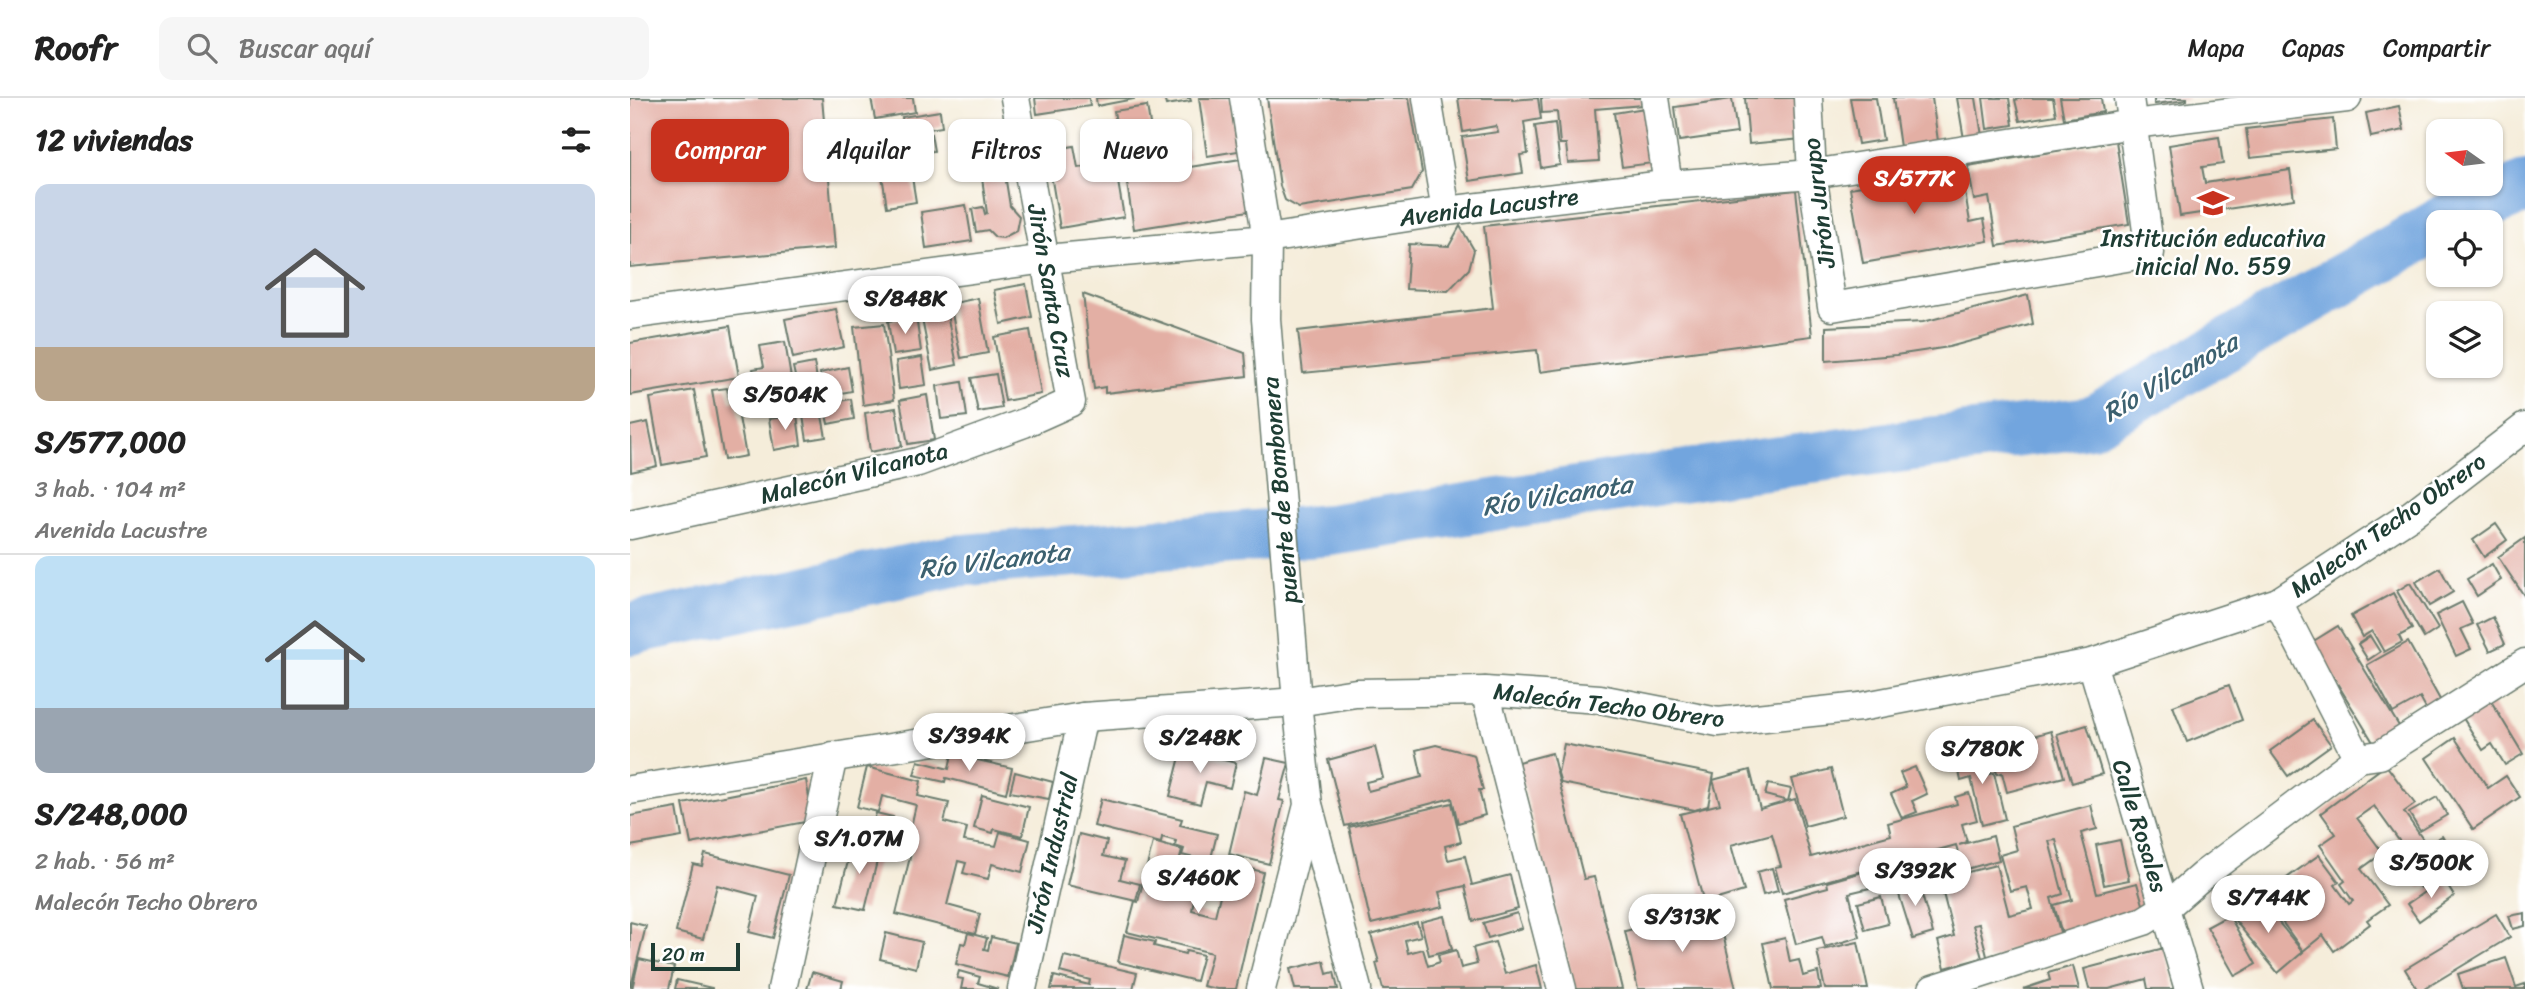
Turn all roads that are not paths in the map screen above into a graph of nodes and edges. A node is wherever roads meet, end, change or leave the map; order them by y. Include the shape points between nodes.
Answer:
1 (1015, 98) edge
2 (1244, 98) edge
3 (1427, 98) edge
4 (1655, 98) edge
5 (1808, 98) edge
6 (2347, 98) edge
7 (2131, 111) edge
8 (1812, 173) junction
9 (1668, 185) junction
10 (1446, 211) junction
11 (1267, 239) junction
12 (1046, 258) junction
13 (630, 315) edge
14 (1071, 402) joint
15 (2525, 427) edge
16 (630, 525) edge
17 (2278, 602) junction
18 (2092, 663) junction
19 (2525, 663) edge
20 (1486, 691) junction
21 (1297, 702) junction
22 (1083, 717) junction
23 (833, 756) junction
24 (2358, 758) junction
25 (630, 790) edge
26 (1308, 805) junction
27 (2165, 908) junction
28 (782, 989) edge
29 (1022, 989) edge
30 (1261, 989) edge
31 (1357, 989) edge
32 (1562, 989) edge
33 (1933, 989) edge
34 (2189, 989) edge

1 - 12 street, Jirón Santa Cruz
2 - 11 street, puente de Bombonera
3 - 10 street
4 - 9 street
5 - 8 street, Jirón Jurupo
6 - 7 street, Avenida Lacustre
7 - 8 street, Avenida Lacustre
7 - 8 street, Jirón Jurupo via 2150,253 1832,307
8 - 9 street, Avenida Lacustre
9 - 10 street, Avenida Lacustre
10 - 11 street, Avenida Lacustre
11 - 12 street, Avenida Lacustre
11 - 21 street, puente de Bombonera via 1266,319
12 - 13 street, Avenida Lacustre
12 - 14 street, Jirón Santa Cruz
14 - 16 street, Malecón Vilcanota via 918,462
15 - 17 street, Malecón Techo Obrero via 2411,515
17 - 18 street, Malecón Techo Obrero
17 - 24 street
18 - 20 street, Malecón Techo Obrero via 1860,707 1718,722 1601,699
18 - 27 street, Calle Rosales
19 - 24 street via 2380,755
20 - 21 street, Malecón Techo Obrero via 1356,693
20 - 32 street
21 - 22 street, Malecón Techo Obrero
21 - 26 street, puente de Bombonera
22 - 23 street, Malecón Techo Obrero
22 - 29 street, Jirón Industrial
23 - 25 street, Malecón Techo Obrero
23 - 28 street
24 - 27 street via 2203,874
26 - 30 street
26 - 31 street
27 - 33 street via 2144,921
27 - 34 street, Calle Rosales

